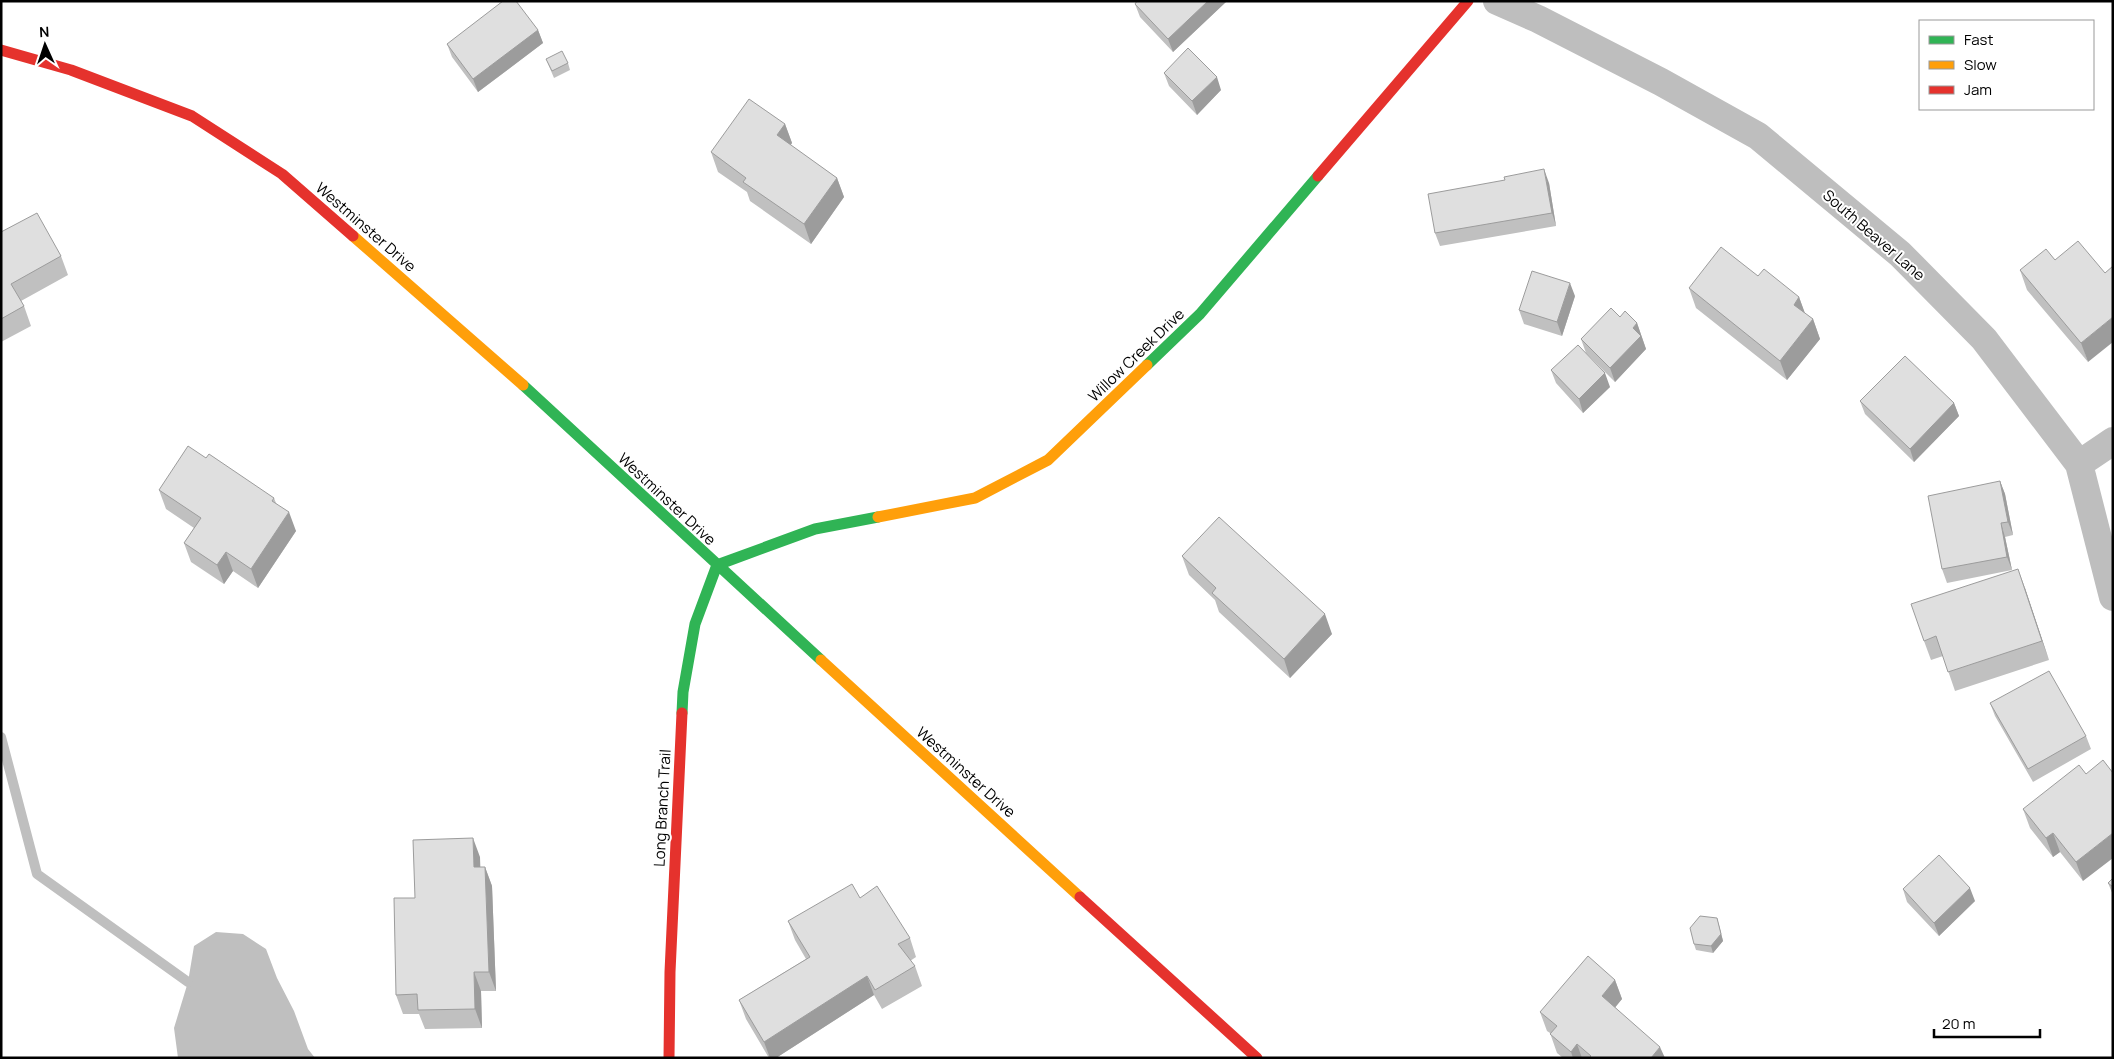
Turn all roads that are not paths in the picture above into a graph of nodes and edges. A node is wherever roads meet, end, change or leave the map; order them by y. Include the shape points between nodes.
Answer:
1 (1468, 1) edge
2 (1497, 1) edge
3 (1, 50) edge
4 (2113, 441) edge
5 (2078, 464) junction
6 (717, 565) junction
7 (2113, 597) edge
8 (669, 1058) edge
9 (1257, 1058) edge

1 - 6 street, Willow Creek Drive via 1200,314 1048,460 975,498 815,529
2 - 5 street, South Beaver Lane via 1661,82 1758,136 1900,254 1984,339
3 - 6 street, Westminster Drive via 71,70 192,116 282,174 494,358
4 - 5 street
5 - 7 street, South Beaver Lane
6 - 8 street, Long Branch Trail via 695,624 683,692
6 - 9 street, Westminster Drive

